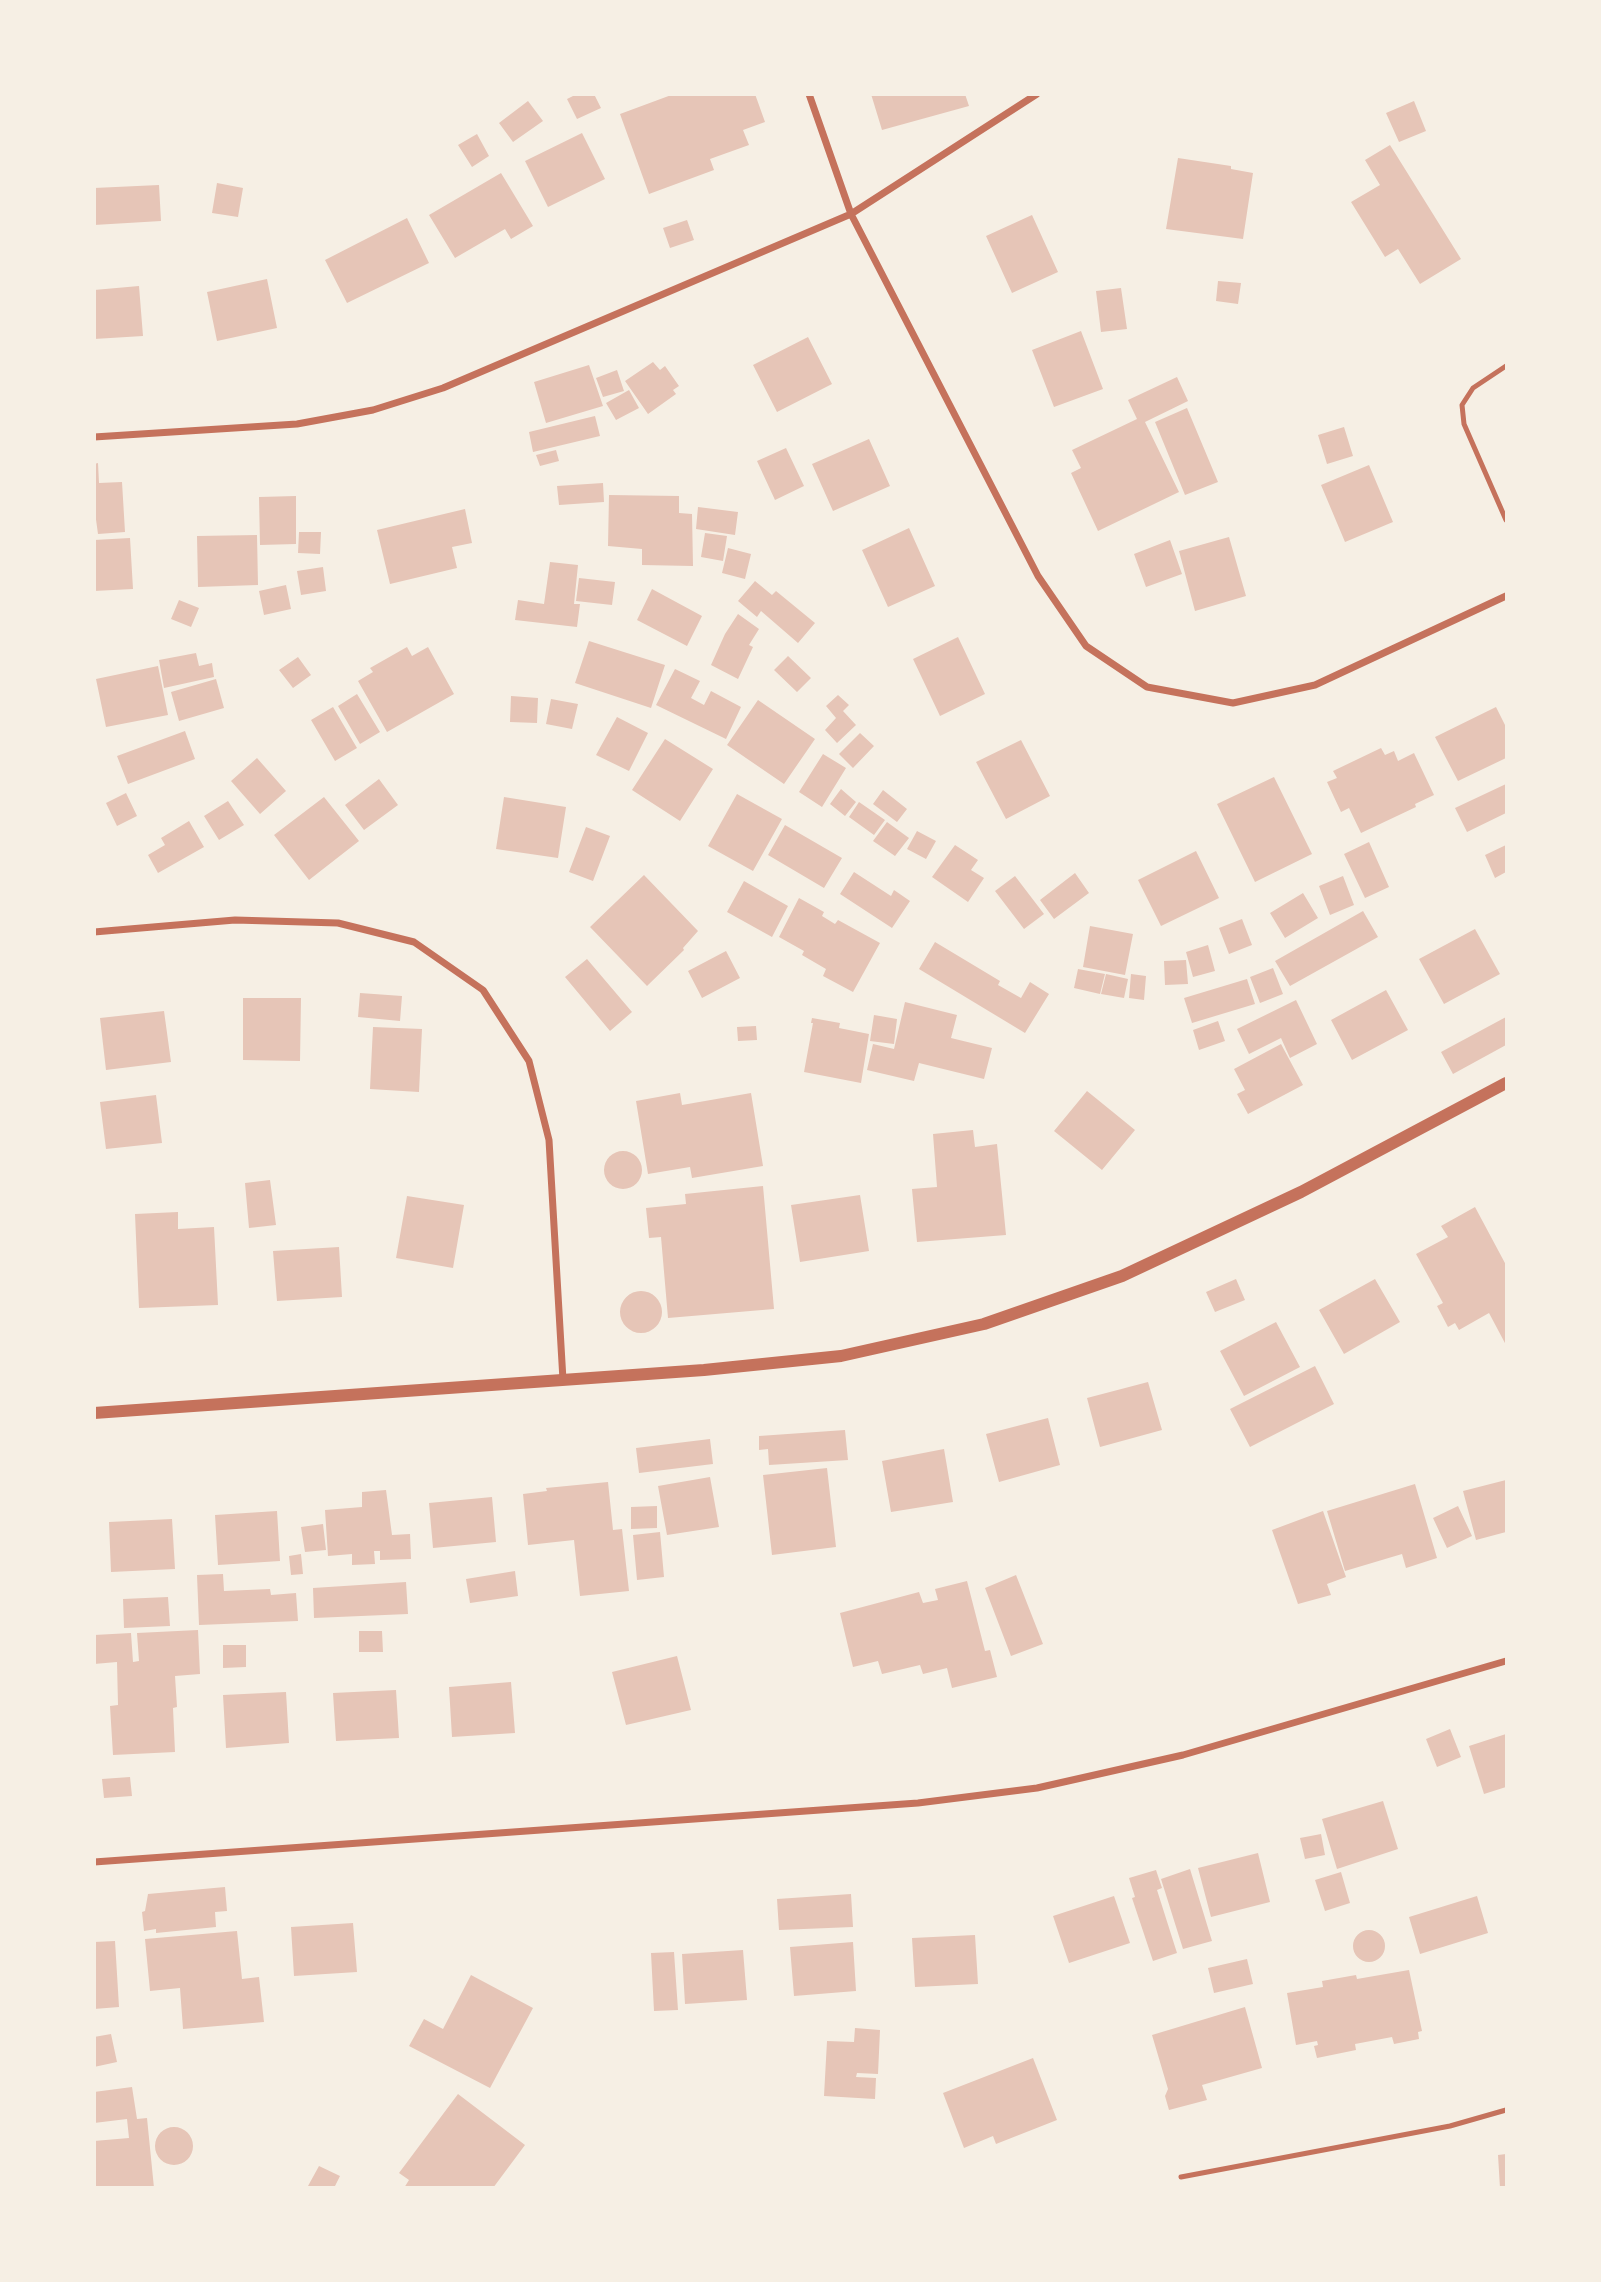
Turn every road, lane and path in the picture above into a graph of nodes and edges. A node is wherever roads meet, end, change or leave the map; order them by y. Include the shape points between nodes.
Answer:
1 (808, 94) edge
2 (1037, 94) edge
3 (851, 214) junction
4 (1507, 366) edge
5 (94, 437) edge
6 (1507, 520) edge
7 (1507, 596) edge
8 (94, 932) edge
9 (1507, 1083) edge
10 (563, 1380) junction
11 (94, 1413) edge
12 (1507, 1661) edge
13 (94, 1862) edge
14 (1507, 2110) edge
15 (1181, 2176) dead end

1 - 3 street
2 - 3 street
3 - 5 street via 443,388 373,410 297,424
3 - 7 street via 1038,576 1086,646 1147,687 1233,703 1315,685
4 - 6 lane via 1473,388 1462,405 1464,424
8 - 10 street via 235,920 338,923 414,942 483,990 529,1061 549,1140
9 - 10 street via 1301,1192 1122,1276 984,1324 841,1356
10 - 11 street
12 - 13 street via 1183,1755 1038,1788 918,1803
14 - 15 lane via 1450,2126

